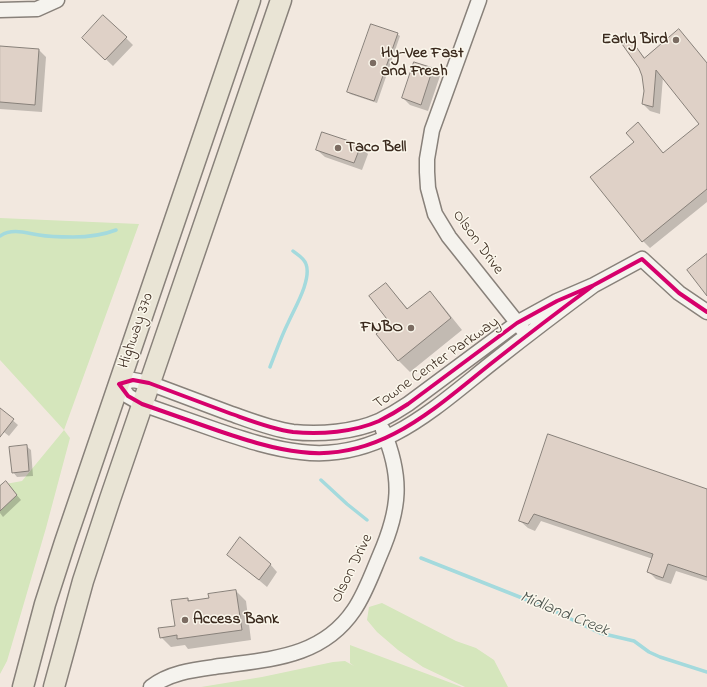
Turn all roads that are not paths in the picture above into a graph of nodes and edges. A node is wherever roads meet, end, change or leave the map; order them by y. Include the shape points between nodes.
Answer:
1 (57, 0) edge
2 (250, 0) edge
3 (281, 0) edge
4 (479, 0) edge
5 (0, 10) edge
6 (594, 285) junction
7 (707, 312) edge
8 (517, 323) junction
9 (527, 335) junction
10 (149, 383) junction
11 (118, 384) junction
12 (142, 404) junction
13 (379, 421) junction
14 (387, 438) junction
15 (23, 687) edge
16 (54, 687) edge
17 (151, 687) edge

1 - 5 street via 37,8
2 - 11 highway, Highway 370
3 - 10 highway, Highway 370
4 - 8 street, Olson Drive via 432,130 427,159 428,188 435,214 449,237
6 - 7 street, Towne Center Parkway via 642,260 679,293
6 - 8 street, Towne Center Parkway via 557,301
6 - 9 street, Towne Center Parkway
8 - 9 street, Olson Drive
8 - 13 street, Towne Center Parkway via 408,404
9 - 14 street, Towne Center Parkway via 427,414
10 - 11 street, Towne Center Parkway via 133,380
10 - 12 highway, Highway 370
10 - 13 street, Towne Center Parkway via 250,420 292,432 340,431
11 - 12 street, Towne Center Parkway via 128,396
11 - 15 highway, Highway 370 via 45,604
12 - 14 street, Towne Center Parkway via 253,442 302,453 323,454 355,449
12 - 16 highway, Highway 370 via 84,581
13 - 14 street, Olson Drive
14 - 17 street, Olson Drive via 394,461 396,480 394,518 365,591 339,629 316,645 293,654 192,670 166,678

